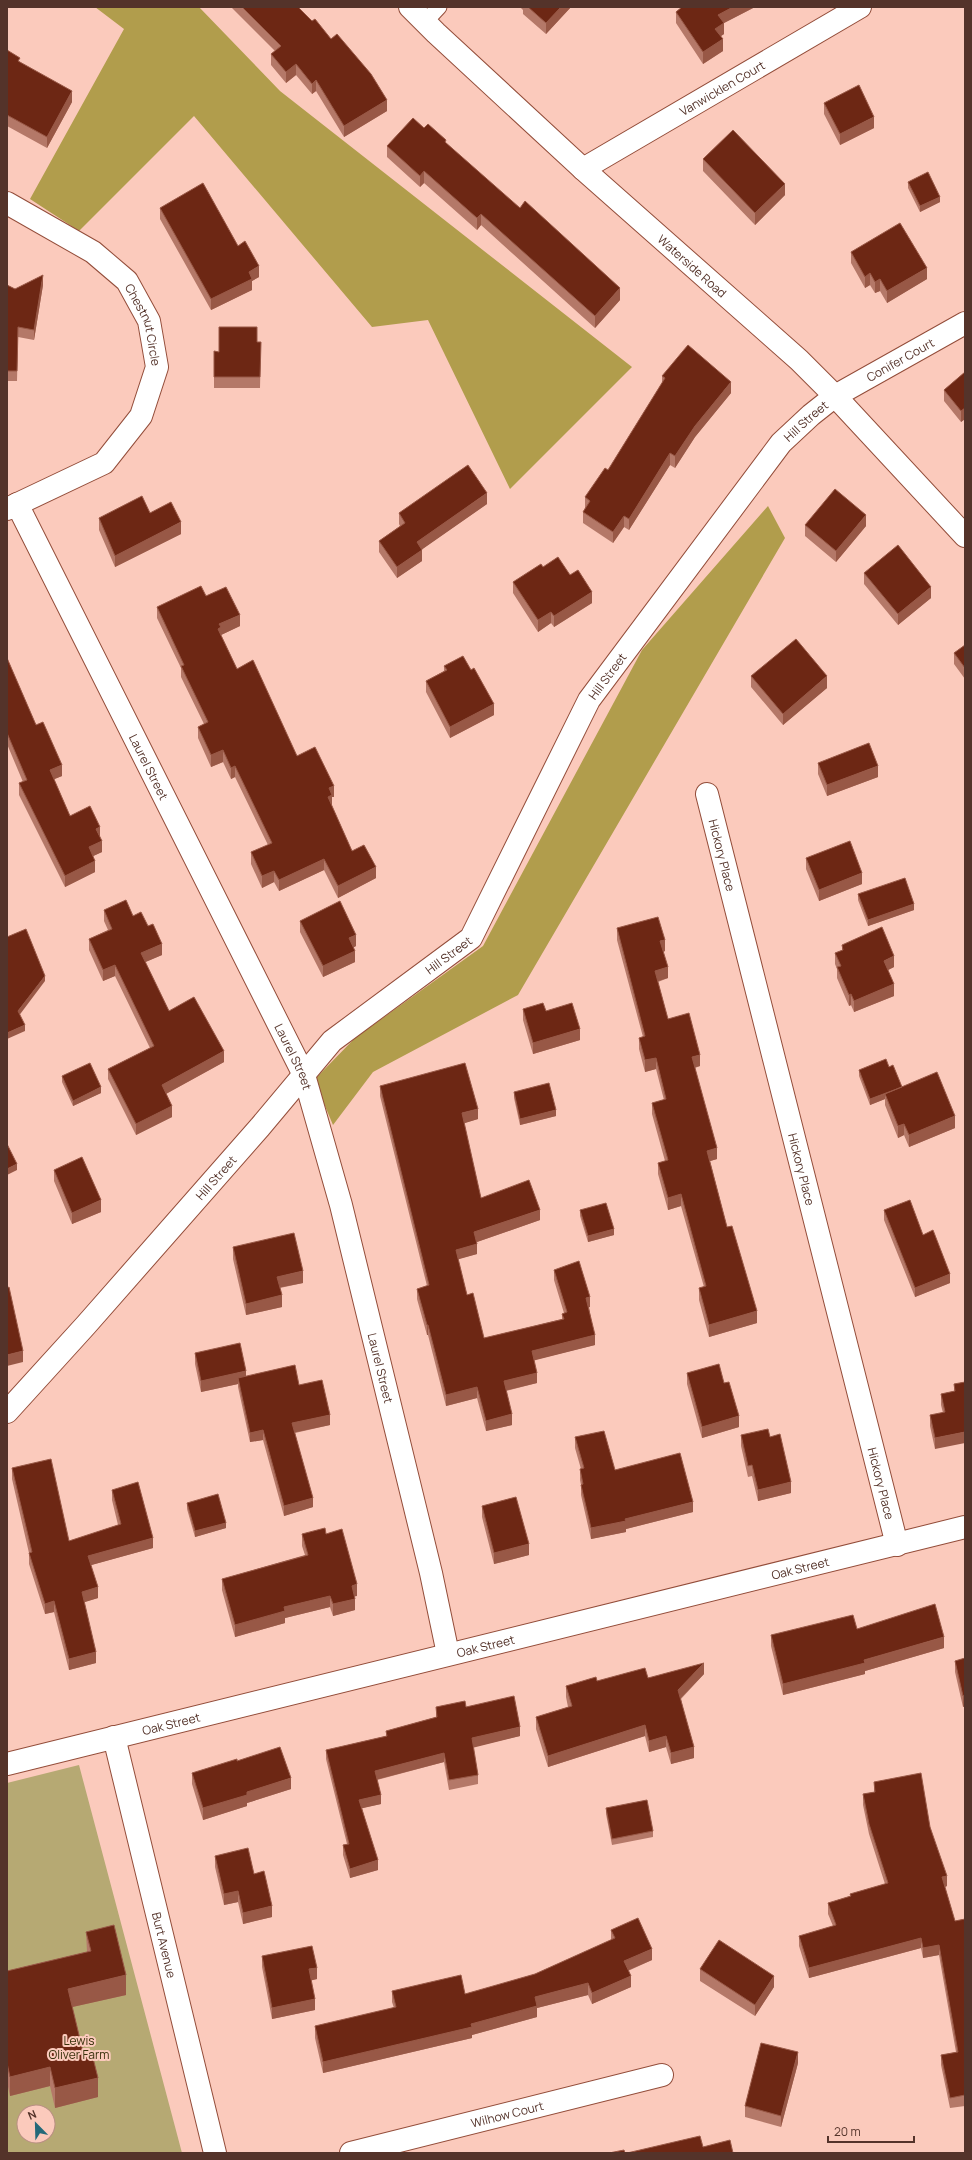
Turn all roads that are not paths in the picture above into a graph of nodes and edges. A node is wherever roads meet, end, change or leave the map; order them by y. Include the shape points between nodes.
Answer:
1 (860, 7) edge
2 (424, 12) edge
3 (583, 169) junction
4 (7, 203) edge
5 (965, 323) edge
6 (835, 396) junction
7 (12, 507) edge
8 (965, 536) edge
9 (707, 794) dead end
10 (304, 1075) junction
11 (7, 1412) edge
12 (965, 1527) edge
13 (897, 1545) junction
14 (448, 1654) junction
15 (114, 1737) junction
16 (7, 1763) edge
17 (662, 2075) dead end
18 (215, 2153) edge
19 (351, 2153) edge

1 - 3 street, Vanwicklen Court
2 - 3 street, Waterside Road
3 - 6 street, Waterside Road via 799,360
4 - 7 street, Chestnut Circle via 93,252 126,281 150,321 157,367 141,416 104,463
5 - 6 street, Conifer Court
6 - 8 street, Waterside Road
6 - 10 street, Hill Street via 781,443 589,700 472,938 332,1041
7 - 10 street, Laurel Street
9 - 13 street, Hickory Place
10 - 11 street, Hill Street
10 - 14 street, Laurel Street via 345,1220 431,1572
12 - 13 street, Oak Street
13 - 14 street, Oak Street
14 - 15 street, Oak Street
15 - 16 street, Oak Street
15 - 18 street, Burt Avenue
17 - 19 street, Wilhow Court

